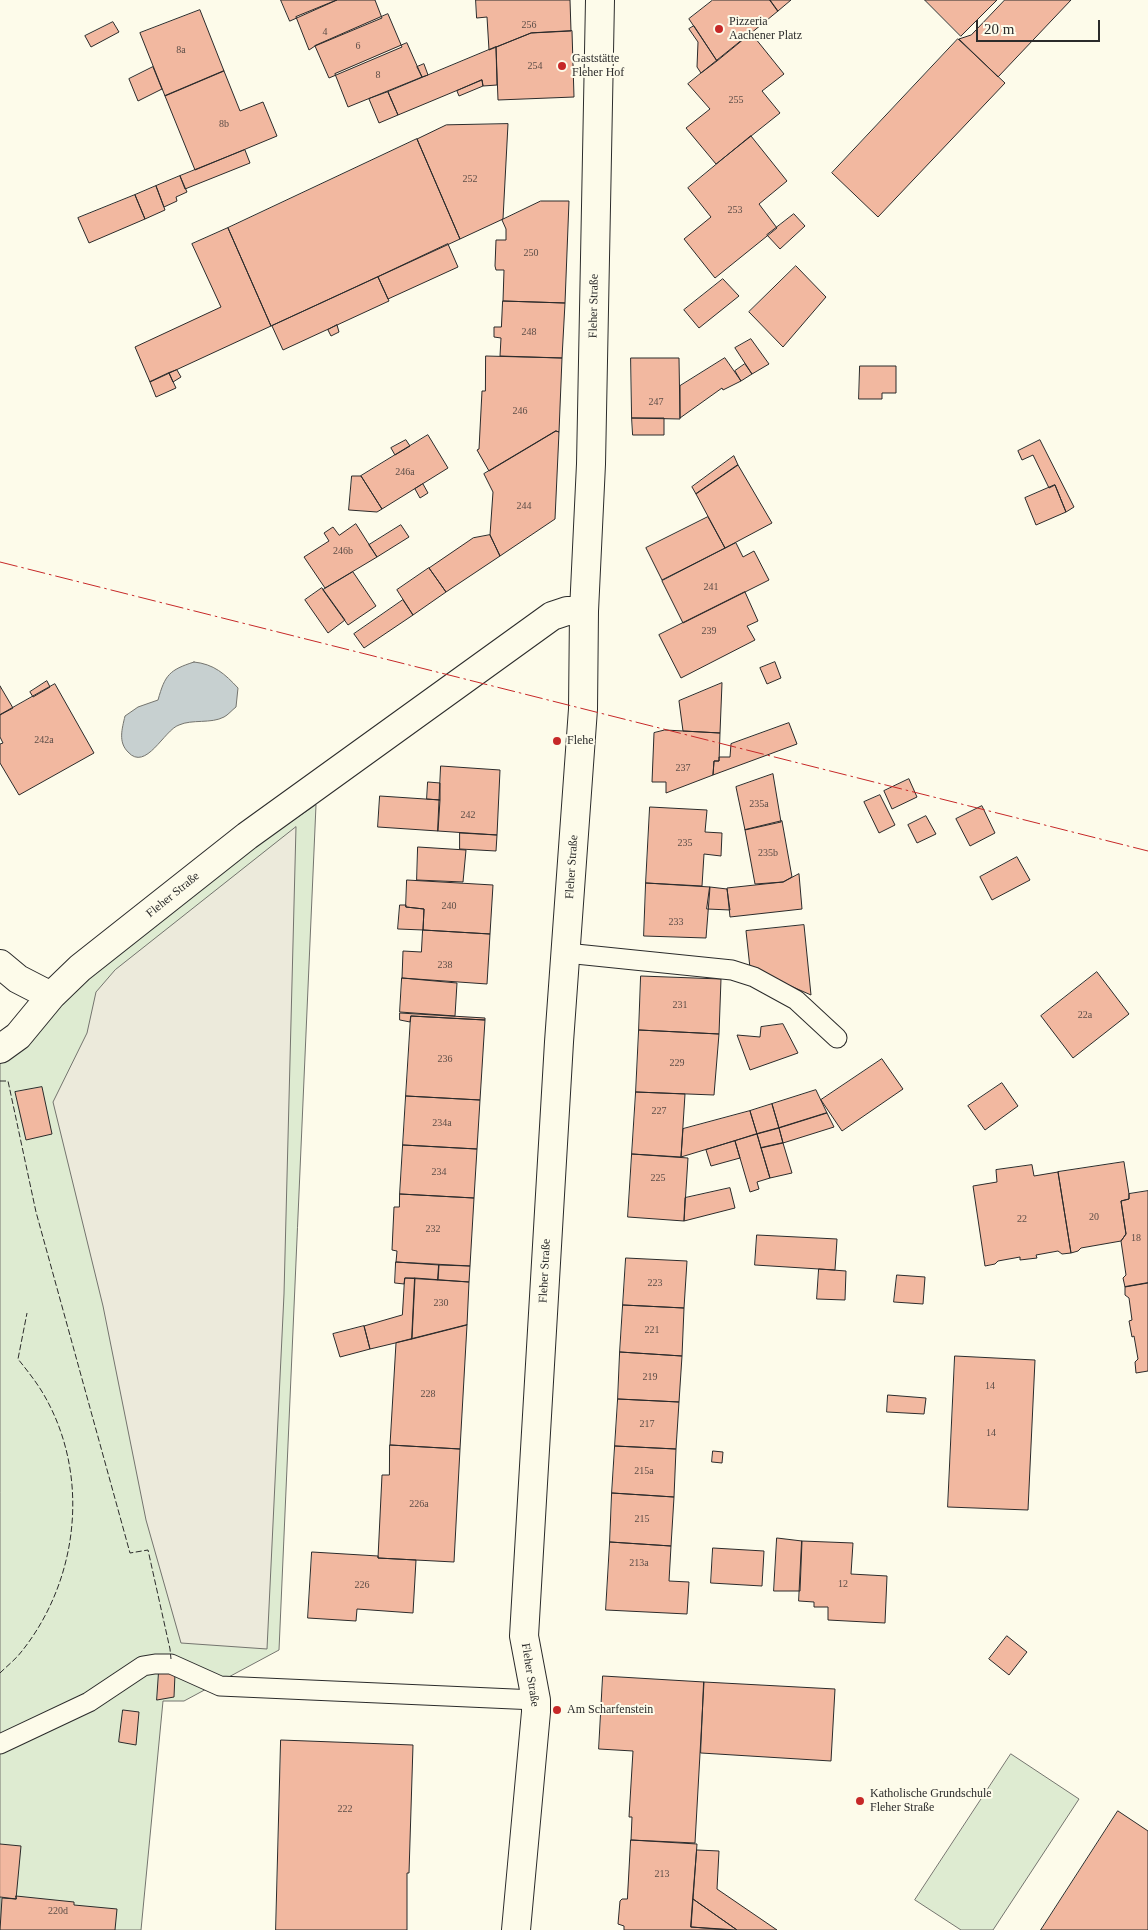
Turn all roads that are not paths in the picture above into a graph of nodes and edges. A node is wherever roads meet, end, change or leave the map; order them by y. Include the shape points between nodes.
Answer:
1 (600, 0) edge
2 (584, 611) junction
3 (566, 953) junction
4 (0, 964) edge
5 (50, 996) junction
6 (837, 1038) dead end
7 (1, 1054) edge
8 (536, 1700) junction
9 (0, 1744) edge
10 (516, 1930) edge

1 - 2 street, Fleher Straße via 591,464
2 - 3 street, Fleher Straße via 582,734
2 - 5 street, Fleher Straße via 567,611 552,616 379,739 247,836 80,968
3 - 6 lane via 732,970 754,977 796,1000
3 - 8 street, Fleher Straße via 524,1636
4 - 5 street
5 - 7 street, Fleher Straße
8 - 9 lane via 220,1686 171,1664 155,1664 143,1666 89,1702
8 - 10 street, Fleher Straße

